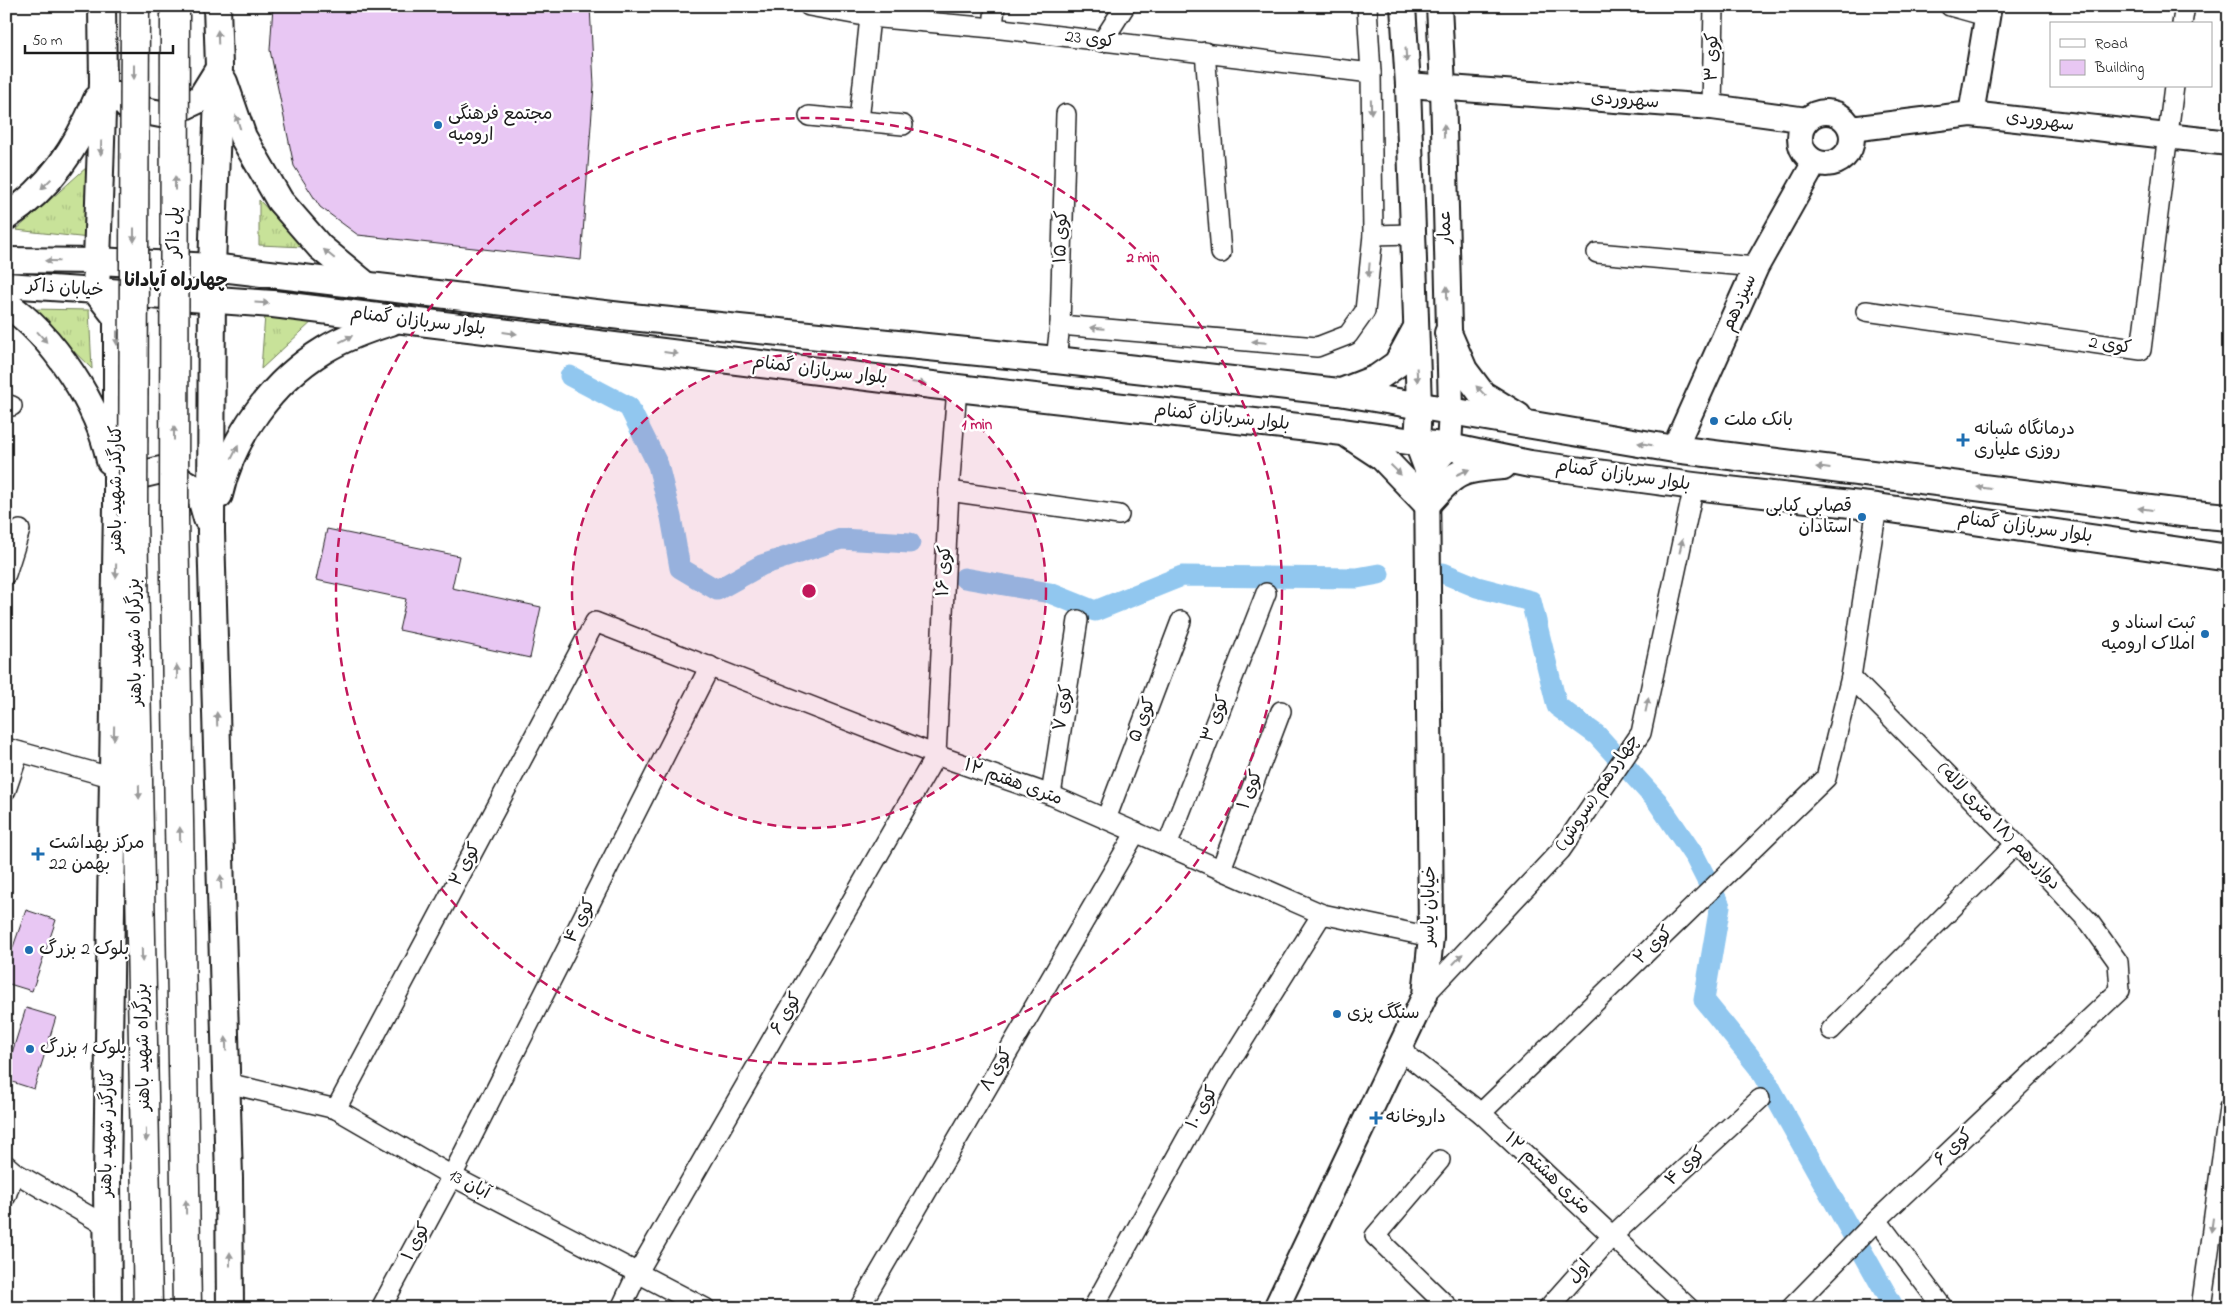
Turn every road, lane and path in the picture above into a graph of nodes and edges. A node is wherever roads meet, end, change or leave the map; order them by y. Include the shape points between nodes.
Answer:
1 (102, 6) edge
2 (135, 6) edge
3 (175, 6) edge
4 (218, 6) edge
5 (809, 6) edge
6 (995, 6) edge
7 (1125, 6) edge
8 (1367, 6) edge
9 (1403, 6) edge
10 (1439, 6) edge
11 (1714, 6) edge
12 (1950, 6) edge
13 (2184, 6) edge
14 (1988, 11) edge
15 (870, 17) junction
16 (2182, 22) edge
17 (993, 28) junction
18 (1102, 42) junction
19 (1205, 52) junction
20 (220, 67) junction
21 (1371, 73) junction
22 (103, 82) junction
23 (1408, 85) junction
24 (1443, 87) junction
25 (2174, 88) edge
26 (1712, 107) junction
27 (1066, 114) dead end
28 (1971, 114) junction
29 (809, 116) dead end
30 (1807, 120) junction
31 (859, 121) junction
32 (903, 124) dead end
33 (1850, 129) junction
34 (2167, 137) junction
35 (2229, 143) edge
36 (1815, 162) junction
37 (6, 217) edge
38 (1412, 234) junction
39 (1372, 235) junction
40 (1221, 253) dead end
41 (1597, 253) dead end
42 (6, 260) edge
43 (97, 261) junction
44 (212, 267) junction
45 (1756, 267) junction
46 (6, 285) edge
47 (366, 286) junction
48 (96, 291) junction
49 (213, 300) junction
50 (6, 304) edge
51 (1866, 311) dead end
52 (398, 320) junction
53 (1060, 324) junction
54 (1415, 330) junction
55 (1448, 332) junction
56 (1056, 360) junction
57 (956, 388) junction
58 (1339, 392) junction
59 (1419, 406) junction
60 (1451, 410) junction
61 (1536, 427) junction
62 (1342, 432) junction
63 (1417, 443) junction
64 (1449, 447) junction
65 (1674, 449) junction
66 (1530, 464) junction
67 (1427, 470) junction
68 (1694, 486) junction
69 (949, 491) junction
70 (1427, 504) junction
71 (1877, 507) junction
72 (125, 510) junction
73 (2182, 513) junction
74 (1119, 515) dead end
75 (2229, 517) edge
76 (20, 530) dead end
77 (211, 532) junction
78 (2177, 549) junction
79 (2229, 558) edge
80 (6, 574) edge
81 (1266, 593) dead end
82 (1078, 620) dead end
83 (1181, 621) dead end
84 (595, 622) joint
85 (710, 666) junction
86 (1851, 677) junction
87 (1281, 712) dead end
88 (12, 750) edge
89 (936, 755) junction
90 (114, 778) junction
91 (6, 790) edge
92 (1051, 795) junction
93 (1106, 819) junction
94 (1136, 832) junction
95 (2016, 844) junction
96 (1167, 846) junction
97 (1221, 870) junction
98 (1322, 914) junction
99 (1431, 937) junction
100 (2120, 990) joint
101 (1425, 995) junction
102 (1831, 1030) dead end
103 (1399, 1049) junction
104 (227, 1083) junction
105 (1760, 1099) dead end
106 (2229, 1108) edge
107 (336, 1109) junction
108 (1481, 1113) junction
109 (1440, 1160) dead end
110 (10, 1169) edge
111 (452, 1176) junction
112 (6, 1196) edge
113 (1877, 1220) junction
114 (108, 1227) junction
115 (1613, 1236) junction
116 (638, 1272) junction
117 (108, 1308) edge
118 (148, 1308) edge
119 (187, 1308) edge
120 (230, 1308) edge
121 (381, 1308) edge
122 (621, 1308) edge
123 (705, 1308) edge
124 (859, 1308) edge
125 (1093, 1308) edge
126 (1276, 1308) edge
127 (1449, 1308) edge
128 (1548, 1308) edge
129 (1689, 1308) edge
130 (1791, 1308) edge
131 (1943, 1308) edge
132 (2201, 1308) edge

1 - 22 main road
2 -> 72 highway, bridge
119 -> 3 highway, پل ذاکر, bridge via 174,517
20 -> 4 main road
5 - 15 street, کوی 23
6 - 17 street
7 - 18 street
8 - 21 street
9 -> 23 street, عمار
10 - 24 street, عمار
11 - 26 street, کوی ۳
12 - 14 street
13 - 16 street
14 - 28 street
15 - 17 street, کوی 23
15 - 31 street
17 - 18 street, کوی 23
18 - 19 street, کوی 23
19 - 21 street, کوی 23
19 - 40 street
20 - 22 main road via 200,99 166,115 129,108
20 - 44 main road
47 -> 20 main road via 320,247 280,201 243,137
21 -> 39 street
22 -> 37 main road via 84,130 58,172 25,205
22 -> 43 main road
23 - 24 street, سهروردی
23 - 38 street, عمار
24 - 26 street, سهروردی
55 -> 24 street, عمار
25 - 34 street
26 - 30 street, سهروردی
27 - 53 street, کوی ۱۵
28 - 33 street, سهروردی
28 - 34 street, سهروردی
29 - 31 street
30 - 33 street via 1814,115 1831,112 1846,122
30 - 36 street via 1800,143 1808,158
31 - 32 street
33 - 36 street via 1851,146 1840,160 1832,164
34 - 35 street, سهروردی
34 - 51 street, کوی 2 via 2141,350
36 - 45 street, سیزدهم
38 - 39 street
38 - 54 street, عمار
39 -> 53 street via 1365,311 1348,335 1317,347
41 - 45 street
43 -> 42 street, خیابان ذاکر
43 - 44 main road, خیابان ذاکر
43 - 48 main road
44 - 47 main road, بلوار سربازان گمنام
44 - 49 main road
45 - 65 street, سیزدهم
46 - 48 street, خیابان ذاکر
47 - 56 main road, بلوار سربازان گمنام via 621,316
48 - 49 main road, خیابان ذاکر
48 -> 72 main road, کنارگذر شهید باهنر via 117,318
49 -> 52 main road, بلوار سربازان گمنام
49 - 77 main road
50 -> 72 main road via 41,335 62,360 92,409
52 -> 57 main road, بلوار سربازان گمنام
77 -> 52 main road via 224,473 252,419 292,374 324,350 360,332
53 - 56 street, کوی ۱۵
54 - 58 main road via 1397,364 1377,378
54 -> 59 street, عمار
55 - 60 street, عمار
61 -> 55 main road via 1482,394 1464,370
56 - 58 main road, بلوار سربازان گمنام
57 - 62 main road, بلوار سربازان گمنام
57 - 69 street, کوی ۱۶
58 - 59 main road, بلوار سربازان گمنام
59 - 60 main road, بلوار سربازان گمنام
59 - 63 street, عمار
60 - 61 main road, بلوار سربازان گمنام
60 - 64 street, عمار
65 -> 61 main road, بلوار سربازان گمنام
62 - 63 main road, بلوار سربازان گمنام
62 -> 70 main road via 1376,452
63 - 64 main road, بلوار سربازان گمنام
63 - 67 street, خیابان یاسر
64 - 66 main road, بلوار سربازان گمنام
64 - 67 street
73 -> 65 main road, بلوار سربازان گمنام
66 - 68 main road, بلوار سربازان گمنام
70 -> 66 main road via 1449,479 1468,469
67 - 70 street, خیابان یاسر
68 - 71 main road, بلوار سربازان گمنام
101 -> 68 street, چهاردهم (سروش) via 1561,850 1641,732
69 - 74 street
69 - 89 street, کوی ۱۶
70 - 99 street, خیابان یاسر
71 - 78 main road, بلوار سربازان گمنام
71 - 86 street
72 - 77 main road via 120,480 161,470 199,491
72 -> 90 main road, کنارگذر شهید باهنر
72 -> 118 highway, بزرگراه شهید باهنر
73 - 75 main road, بلوار سربازان گمنام
73 - 78 main road via 2188,532
76 - 80 street
104 -> 77 main road
78 - 79 main road, بلوار سربازان گمنام
81 - 96 street, کوی ۳
82 - 92 street, کوی ۷
83 - 93 street, کوی ۵
84 - 85 street, ۱۲ متری هفتم
84 - 107 street, کوی ۲
85 - 89 street, ۱۲ متری هفتم
85 - 111 street, کوی ۴
86 - 95 street, دوازدهم (۱۸ متری لاله)
86 - 108 street, کوی ۲ via 1826,778
87 - 97 street, کوی ۱
88 - 90 street
88 - 91 street
89 - 92 street, ۱۲ متری هفتم
89 - 116 street, کوی ۶
90 - 114 main road, کنارگذر شهید باهنر
92 - 93 street, ۱۲ متری هفتم
93 - 94 street, ۱۲ متری هفتم
94 - 96 street, ۱۲ متری هفتم
94 - 124 street, کوی ۸
95 - 100 street, دوازدهم (۱۸ متری لاله) via 2090,923 2118,962
95 - 102 street
96 - 97 street, ۱۲ متری هفتم
97 - 98 street, ۱۲ متری هفتم
98 - 99 street, ۱۲ متری هفتم
98 - 125 street, کوی ۱۰ via 1221,1076
99 - 101 street, خیابان یاسر
100 - 113 street, کوی ۶
101 - 103 street, خیابان یاسر
103 - 108 street, ۱۲ متری هشتم
103 - 126 street, خیابان یاسر
104 - 107 street, 13 آبان
120 -> 104 main road
105 - 115 street, کوی ۴
106 -> 132 street
107 - 111 street, 13 آبان
108 - 115 street, ۱۲ متری هشتم
109 - 127 street via 1375,1236
110 - 112 street
110 - 114 street
111 - 116 street, 13 آبان
111 - 121 street, کوی ۱
113 - 130 street, کوی ۶
113 - 131 street
114 - 117 main road, کنارگذر شهید باهنر
115 - 128 street, اول
115 - 129 street, ۱۲ متری هشتم
116 - 122 street, کوی ۶
116 - 123 street, 13 آبان

